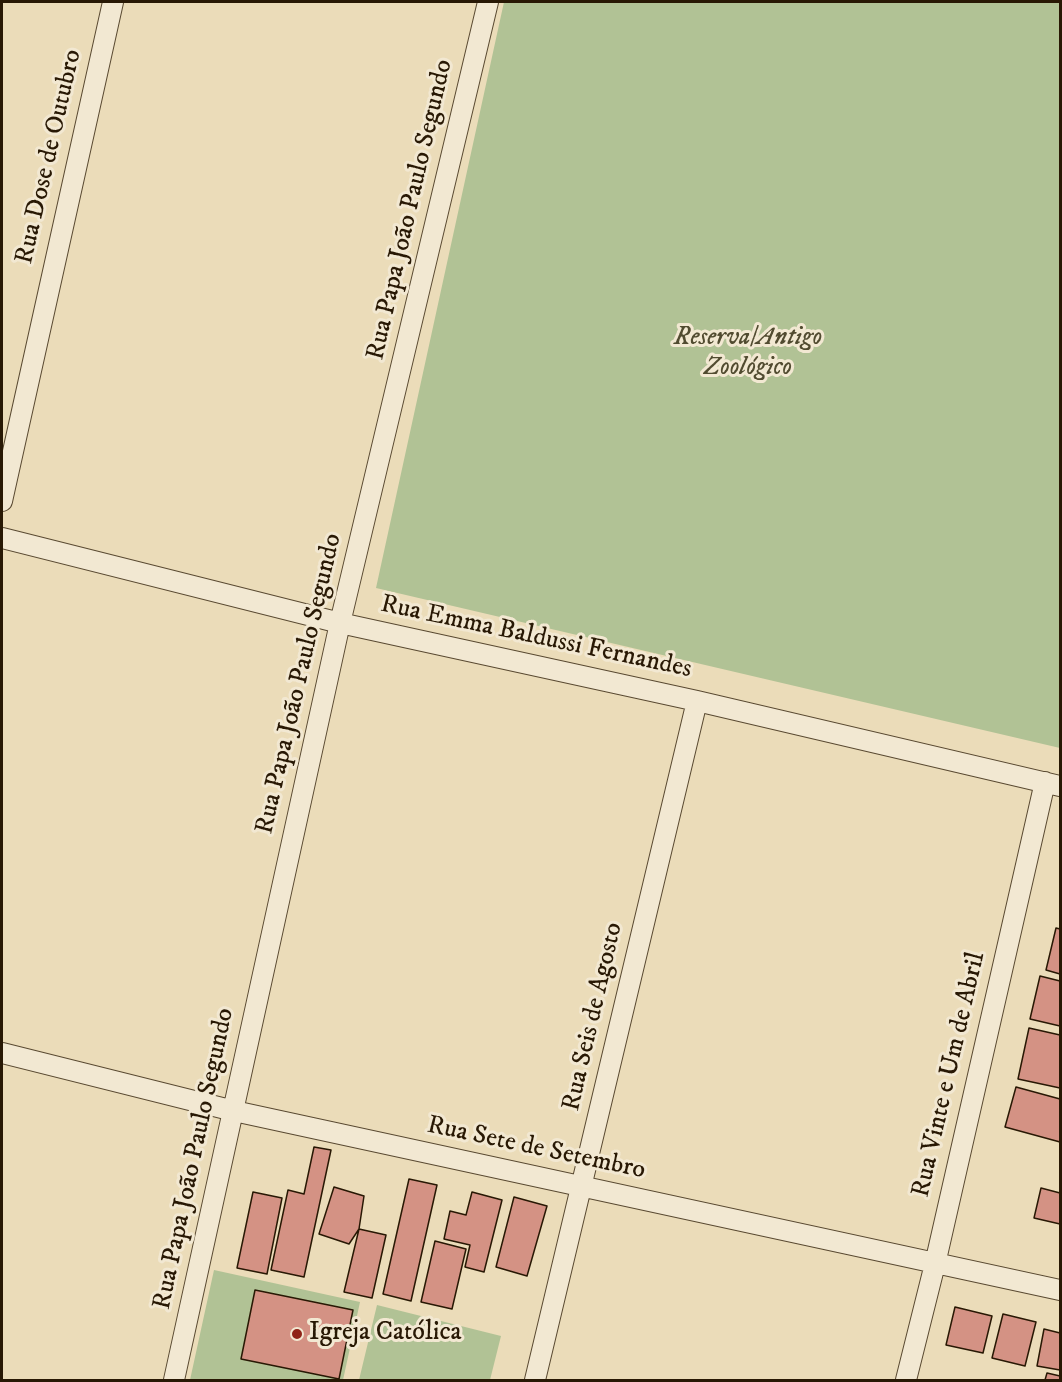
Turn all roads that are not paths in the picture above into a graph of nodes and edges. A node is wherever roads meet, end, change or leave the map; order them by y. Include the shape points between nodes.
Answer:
1 (113, 2) edge
2 (488, 2) edge
3 (2, 501) edge
4 (2, 538) edge
5 (340, 623) junction
6 (697, 701) junction
7 (1053, 784) edge
8 (2, 1053) edge
9 (234, 1111) junction
10 (581, 1186) junction
11 (935, 1264) junction
12 (1060, 1290) edge
13 (174, 1380) edge
14 (535, 1380) edge
15 (906, 1380) edge

1 - 3 street, Rua Dose de Outubro
2 - 5 street, Rua Papa João Paulo Segundo
4 - 5 street, Rua Emma Baldussi Fernandes
5 - 6 street, Rua Emma Baldussi Fernandes
5 - 9 street, Rua Papa João Paulo Segundo
6 - 7 street, Rua Emma Baldussi Fernandes
6 - 10 street, Rua Seis de Agosto
7 - 11 street, Rua Vinte e Um de Abril
8 - 9 street, Rua Sete de Setembro
9 - 10 street, Rua Sete de Setembro
9 - 13 street, Rua Papa João Paulo Segundo
10 - 11 street, Rua Sete de Setembro
10 - 14 street, Rua Seis de Agosto
11 - 12 street, Rua Sete de Setembro
11 - 15 street, Rua Vinte e Um de Abril

